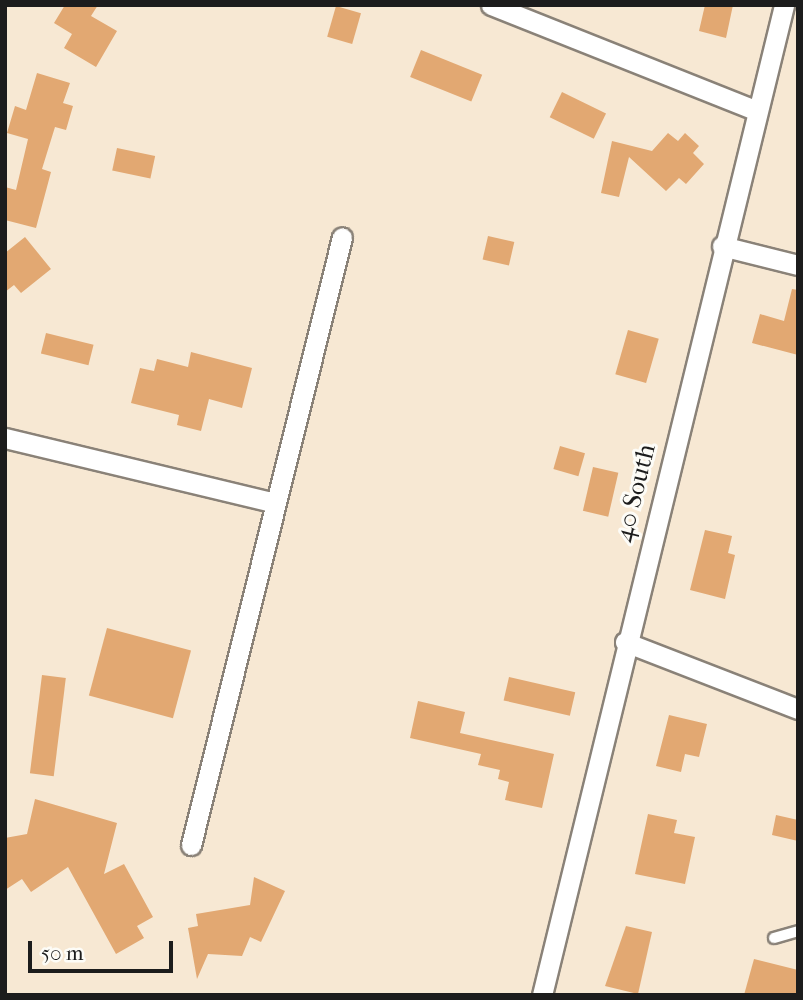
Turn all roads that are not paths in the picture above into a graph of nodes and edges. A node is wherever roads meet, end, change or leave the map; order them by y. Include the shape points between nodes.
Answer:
1 (491, 5) edge
2 (784, 5) edge
3 (757, 111) junction
4 (342, 237) dead end
5 (722, 246) junction
6 (798, 265) edge
7 (5, 438) edge
8 (275, 503) junction
9 (625, 642) junction
10 (798, 709) edge
11 (191, 845) dead end
12 (798, 930) edge
13 (774, 938) dead end
14 (541, 995) edge

1 - 3 street
2 - 3 street, 40 South
3 - 5 street, 40 South
4 - 8 street
5 - 6 street
5 - 9 street, 40 South
7 - 8 street
8 - 11 street
9 - 10 street
9 - 14 street, 40 South
12 - 13 lane

